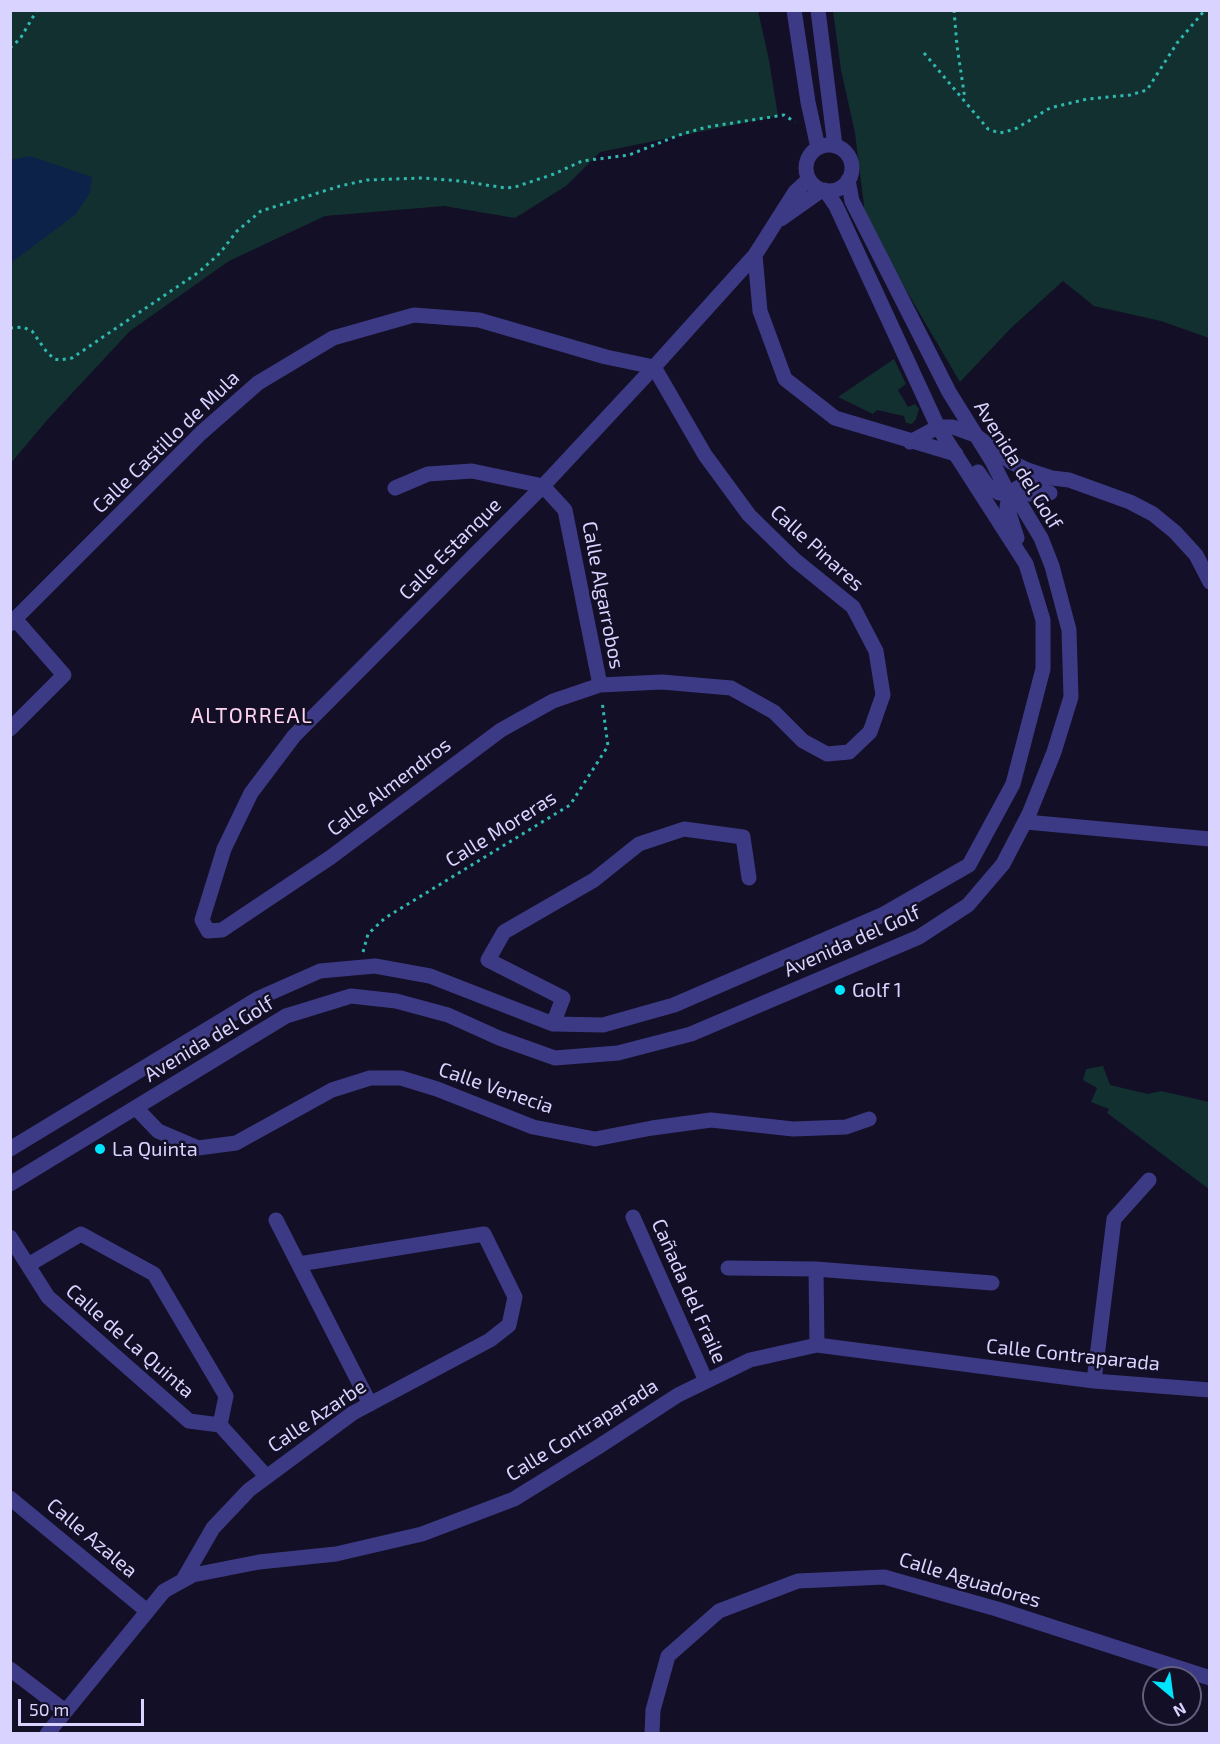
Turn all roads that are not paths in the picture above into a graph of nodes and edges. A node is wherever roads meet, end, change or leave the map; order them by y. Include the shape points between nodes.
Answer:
1 (794, 10) edge
2 (818, 10) edge
3 (835, 146) junction
4 (818, 148) junction
5 (809, 179) junction
6 (848, 180) junction
7 (824, 190) junction
8 (776, 222) junction
9 (755, 255) junction
10 (654, 367) junction
11 (938, 427) junction
12 (975, 435) junction
13 (910, 442) junction
14 (953, 452) junction
15 (1053, 478) junction
16 (543, 486) junction
17 (1084, 486) junction
18 (395, 488) dead end
19 (1050, 494) junction
20 (1009, 495) junction
21 (1041, 538) junction
22 (1026, 564) junction
23 (1209, 582) edge
24 (13, 622) edge
25 (600, 685) junction
26 (10, 729) edge
27 (1026, 822) junction
28 (1209, 839) edge
29 (749, 878) dead end
30 (208, 931) joint
31 (553, 1024) junction
32 (136, 1108) junction
33 (869, 1119) dead end
34 (10, 1149) edge
35 (1149, 1180) dead end
36 (10, 1184) edge
37 (633, 1217) dead end
38 (276, 1220) dead end
39 (10, 1237) edge
40 (299, 1264) junction
41 (28, 1265) junction
42 (728, 1268) dead end
43 (816, 1269) junction
44 (992, 1283) dead end
45 (817, 1345) junction
46 (706, 1381) junction
47 (1094, 1381) junction
48 (1209, 1390) edge
49 (370, 1404) junction
50 (220, 1425) junction
51 (267, 1476) junction
52 (10, 1498) edge
53 (183, 1580) junction
54 (147, 1611) junction
55 (10, 1669) edge
56 (1209, 1678) edge
57 (65, 1711) junction
58 (47, 1734) edge
59 (652, 1734) edge

1 - 4 street
2 - 3 street
3 - 4 street
3 - 6 street via 842,148 850,160
4 - 5 street via 806,165
5 - 7 street
5 - 8 street, Calle Estanque via 795,192
6 - 7 street via 837,189
6 - 12 street, Avenida del Golf via 852,201 900,300
7 - 8 street, Calle Estanque
7 - 11 street, Avenida del Golf via 836,206
8 - 9 street, Calle Estanque
9 - 10 street, Calle Estanque
9 - 13 street via 760,311 785,379 835,418
10 - 16 street, Calle Estanque
10 - 24 street, Calle Castillo de Mula via 479,320 414,315 333,338 258,383 201,433
10 - 25 street, Calle Pinares via 705,455 749,515 795,560 853,607 876,651 883,695 870,732 849,752 827,754 803,741 774,712 731,688 662,682
11 - 12 street via 953,427
11 - 13 street
11 - 14 street, Avenida del Golf
12 - 15 street via 1011,462
12 - 20 street, Avenida del Golf
13 - 14 street
14 - 20 street via 971,461 987,485
14 - 22 street, Avenida del Golf
15 - 17 street
15 - 20 street via 1031,480
16 - 18 street via 472,471 428,474
16 - 25 street, Calle Algarrobos via 566,510
16 - 30 street, Calle Estanque via 286,745 251,793 224,849 202,920
17 - 19 street
17 - 23 street via 1154,514 1196,555
19 - 20 street
19 - 21 street via 1037,508
20 - 21 street, Avenida del Golf via 1023,508
20 - 22 street via 1007,507
21 - 27 street, Avenida del Golf via 1069,630 1071,697
22 - 31 street, Avenida del Golf via 1043,620 1043,669 1013,784 969,865 882,915 674,1005 603,1025
24 - 26 street via 64,675
25 - 30 street, Calle Almendros via 553,701 501,730 321,863 222,930
27 - 28 street
27 - 32 street, Avenida del Golf via 1003,864 968,905 919,938 691,1034 618,1053 555,1058 448,1015 396,1000 351,996 286,1016
29 - 31 street via 742,837 684,830 639,844 594,880 504,932 488,960 563,998
31 - 34 street, Avenida del Golf via 430,976 375,966 320,971 259,998
32 - 33 street, Calle Venecia via 158,1131 198,1148 236,1143 332,1090 370,1078 401,1078 533,1127 595,1139 711,1120 793,1130 846,1127
32 - 36 street, Avenida del Golf
35 - 47 street via 1114,1219
37 - 46 street, Cañada del Fraile
38 - 40 street
39 - 41 street, Calle de La Quinta
40 - 49 street
40 - 49 street, Calle Azarbe via 484,1234 515,1298 509,1325 490,1340
41 - 50 street, Calle de La Quinta via 48,1297 189,1421
41 - 50 street, Calle de La Quinta via 81,1234 154,1274 226,1396
42 - 43 street
43 - 44 street
43 - 45 street
45 - 46 street, Calle Contraparada via 750,1360
45 - 47 street, Calle Contraparada
46 - 53 street, Calle Contraparada via 514,1499 422,1534 336,1554 259,1562
47 - 48 street, Calle Contraparada
49 - 51 street, Calle Azarbe
50 - 51 street
51 - 53 street, Calle Azarbe via 213,1528
52 - 54 street, Calle Azalea
53 - 54 street, Calle Contraparada via 164,1591
54 - 57 street, Calle Contraparada
55 - 57 street
56 - 59 street, Calle Aguadores via 884,1576 798,1581 719,1611 668,1656 653,1710
57 - 58 street, Calle Contraparada

